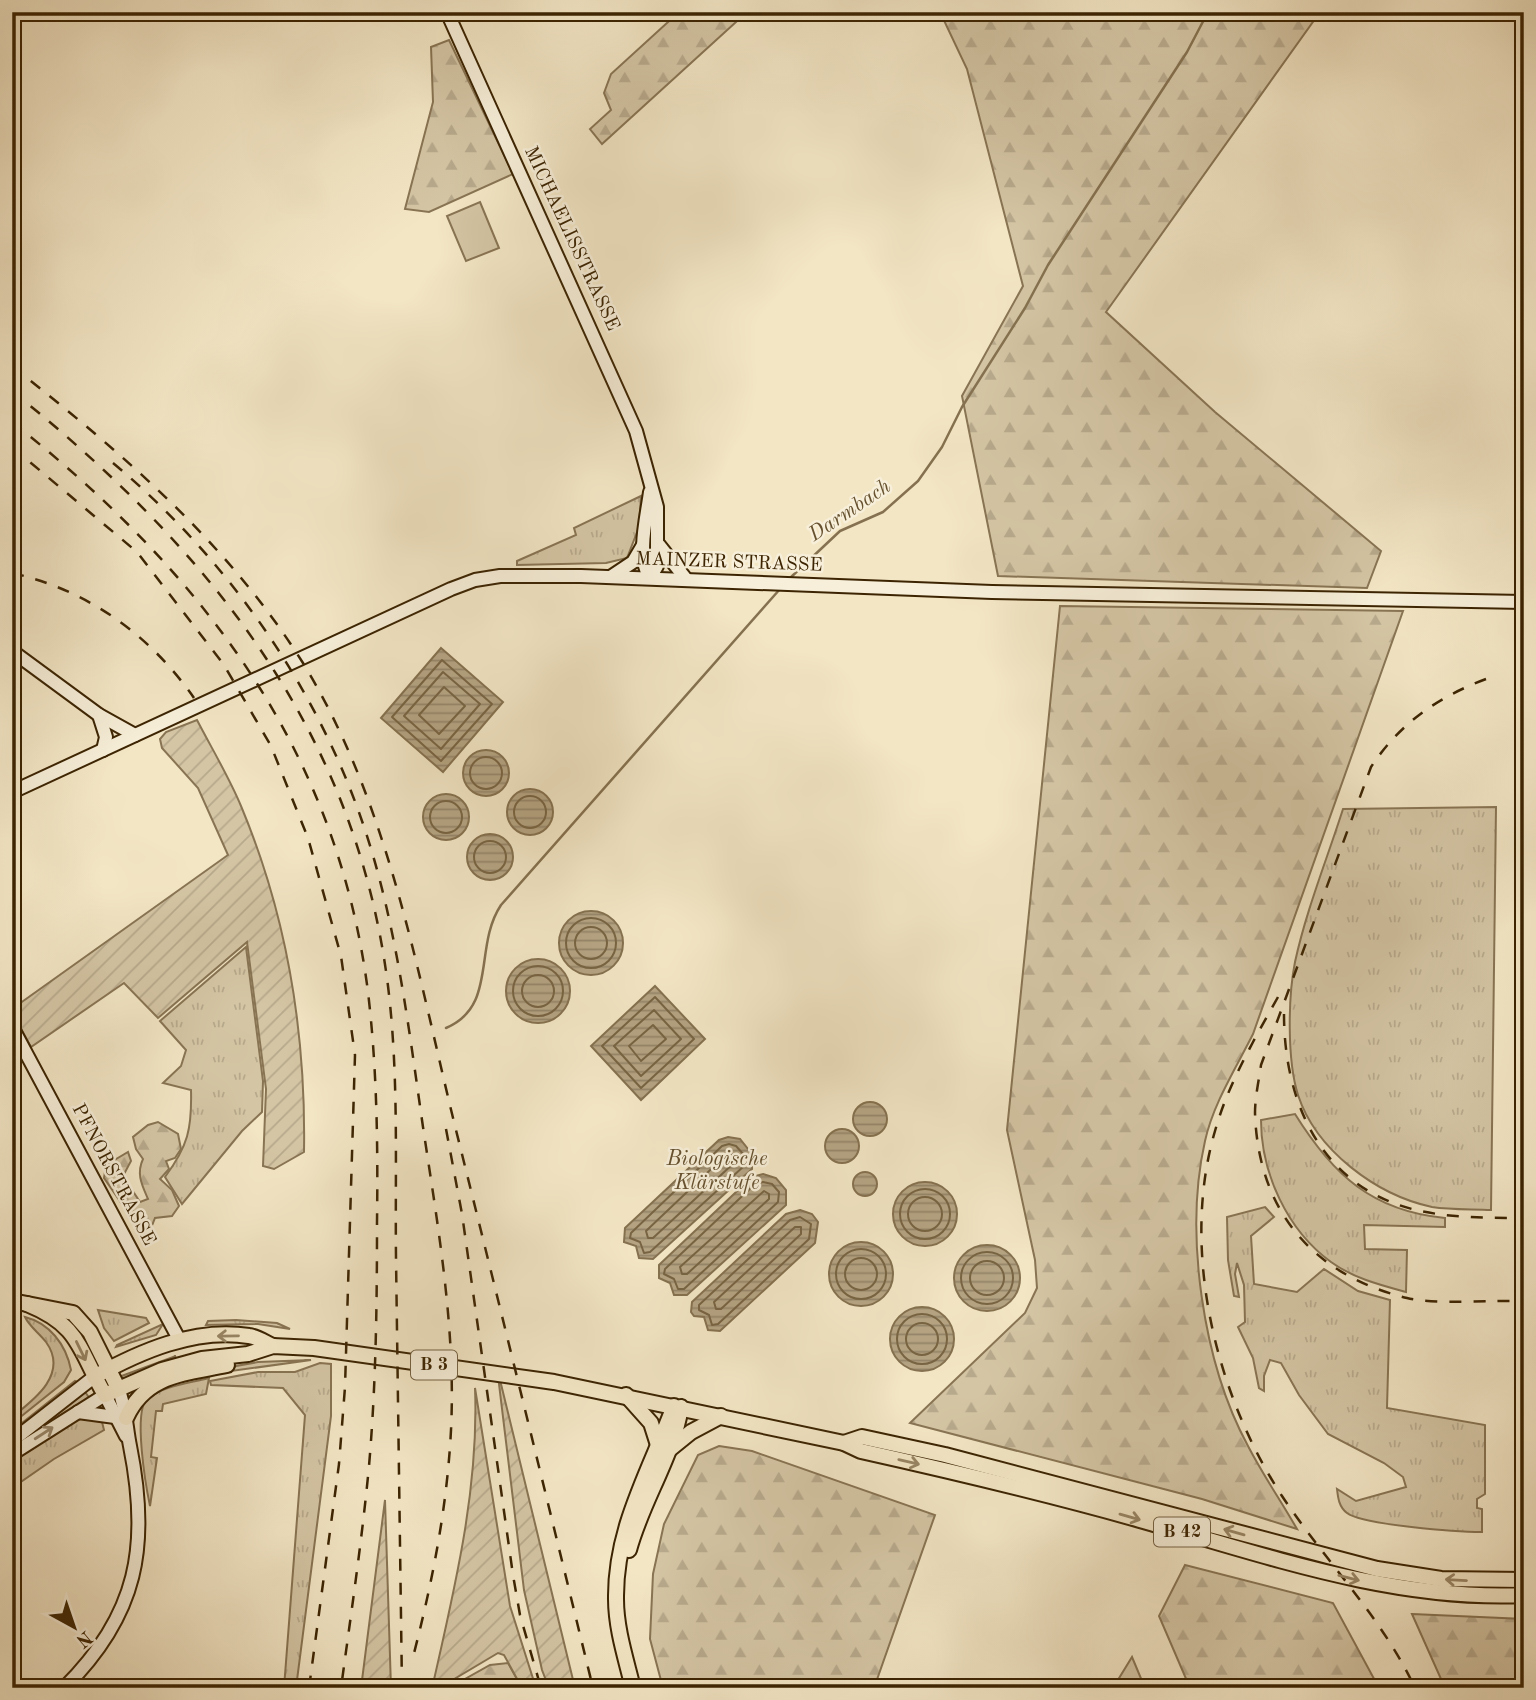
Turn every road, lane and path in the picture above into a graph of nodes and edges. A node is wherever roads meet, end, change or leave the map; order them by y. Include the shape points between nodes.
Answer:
1 (447, 12) edge
2 (652, 485) junction
3 (645, 539) junction
4 (659, 545) junction
5 (609, 577) junction
6 (650, 578) junction
7 (686, 579) junction
8 (1524, 602) edge
9 (12, 652) edge
10 (99, 715) junction
11 (135, 736) junction
12 (103, 750) junction
13 (12, 792) edge
14 (12, 1027) edge
15 (20, 1303) edge
16 (94, 1339) junction
17 (180, 1341) junction
18 (273, 1346) junction
19 (145, 1352) junction
20 (248, 1354) junction
21 (188, 1363) junction
22 (108, 1369) junction
23 (94, 1377) junction
24 (111, 1392) junction
25 (626, 1395) junction
26 (678, 1406) junction
27 (77, 1412) junction
28 (721, 1416) junction
29 (121, 1417) junction
30 (12, 1441) edge
31 (844, 1443) junction
32 (662, 1449) junction
33 (12, 1454) edge
34 (1524, 1580) edge
35 (1524, 1595) edge
36 (64, 1688) edge
37 (633, 1688) edge

1 - 2 main road, MICHAELISSTRASSE via 636,431
2 - 3 main road, MICHAELISSTRASSE
2 - 4 main road, MICHAELISSTRASSE
3 - 5 main road via 633,562
3 - 6 main road, MICHAELISSTRASSE
4 - 6 main road, MICHAELISSTRASSE via 657,566
4 - 7 main road
5 - 6 main road, MAINZER STRASSE
5 - 11 main road, MAINZER STRASSE via 475,580
6 - 7 main road, MAINZER STRASSE
7 - 8 main road, MAINZER STRASSE
9 - 10 main road
10 - 11 main road
10 - 12 main road via 106,737
11 - 12 main road, MAINZER STRASSE
12 - 13 main road, MAINZER STRASSE
14 - 17 main road, PFNORSTRASSE
15 - 16 main road, B 3 via 73,1313
15 -> 23 main road, B 3 via 64,1323
16 - 19 main road, B 3 via 110,1353
16 - 22 main road
18 -> 17 main road, B 3 via 250,1336
17 - 19 main road, B 3
17 - 21 main road
18 - 20 main road, B 3
18 - 25 main road, B 3 via 404,1360
19 - 22 main road
20 - 21 main road, B 3
20 - 29 main road via 237,1363 149,1387
21 - 24 main road, B 3
22 - 23 main road
22 - 24 main road
23 - 24 main road, B 3
23 - 30 main road
24 - 27 main road
24 - 29 main road
25 - 26 main road, B 3
25 - 32 main road via 651,1423
26 - 28 main road, B 42
26 - 32 main road
27 - 29 main road
33 -> 27 main road
28 - 31 main road, B 42
28 - 32 main road
29 - 36 main road via 138,1502 133,1575 118,1620
34 -> 31 main road, B 42 via 1440,1579 1366,1567 945,1455 862,1437
31 -> 35 main road, B 42 via 861,1451 1045,1493 1356,1580 1441,1592
32 - 37 main road via 628,1558 626,1660

